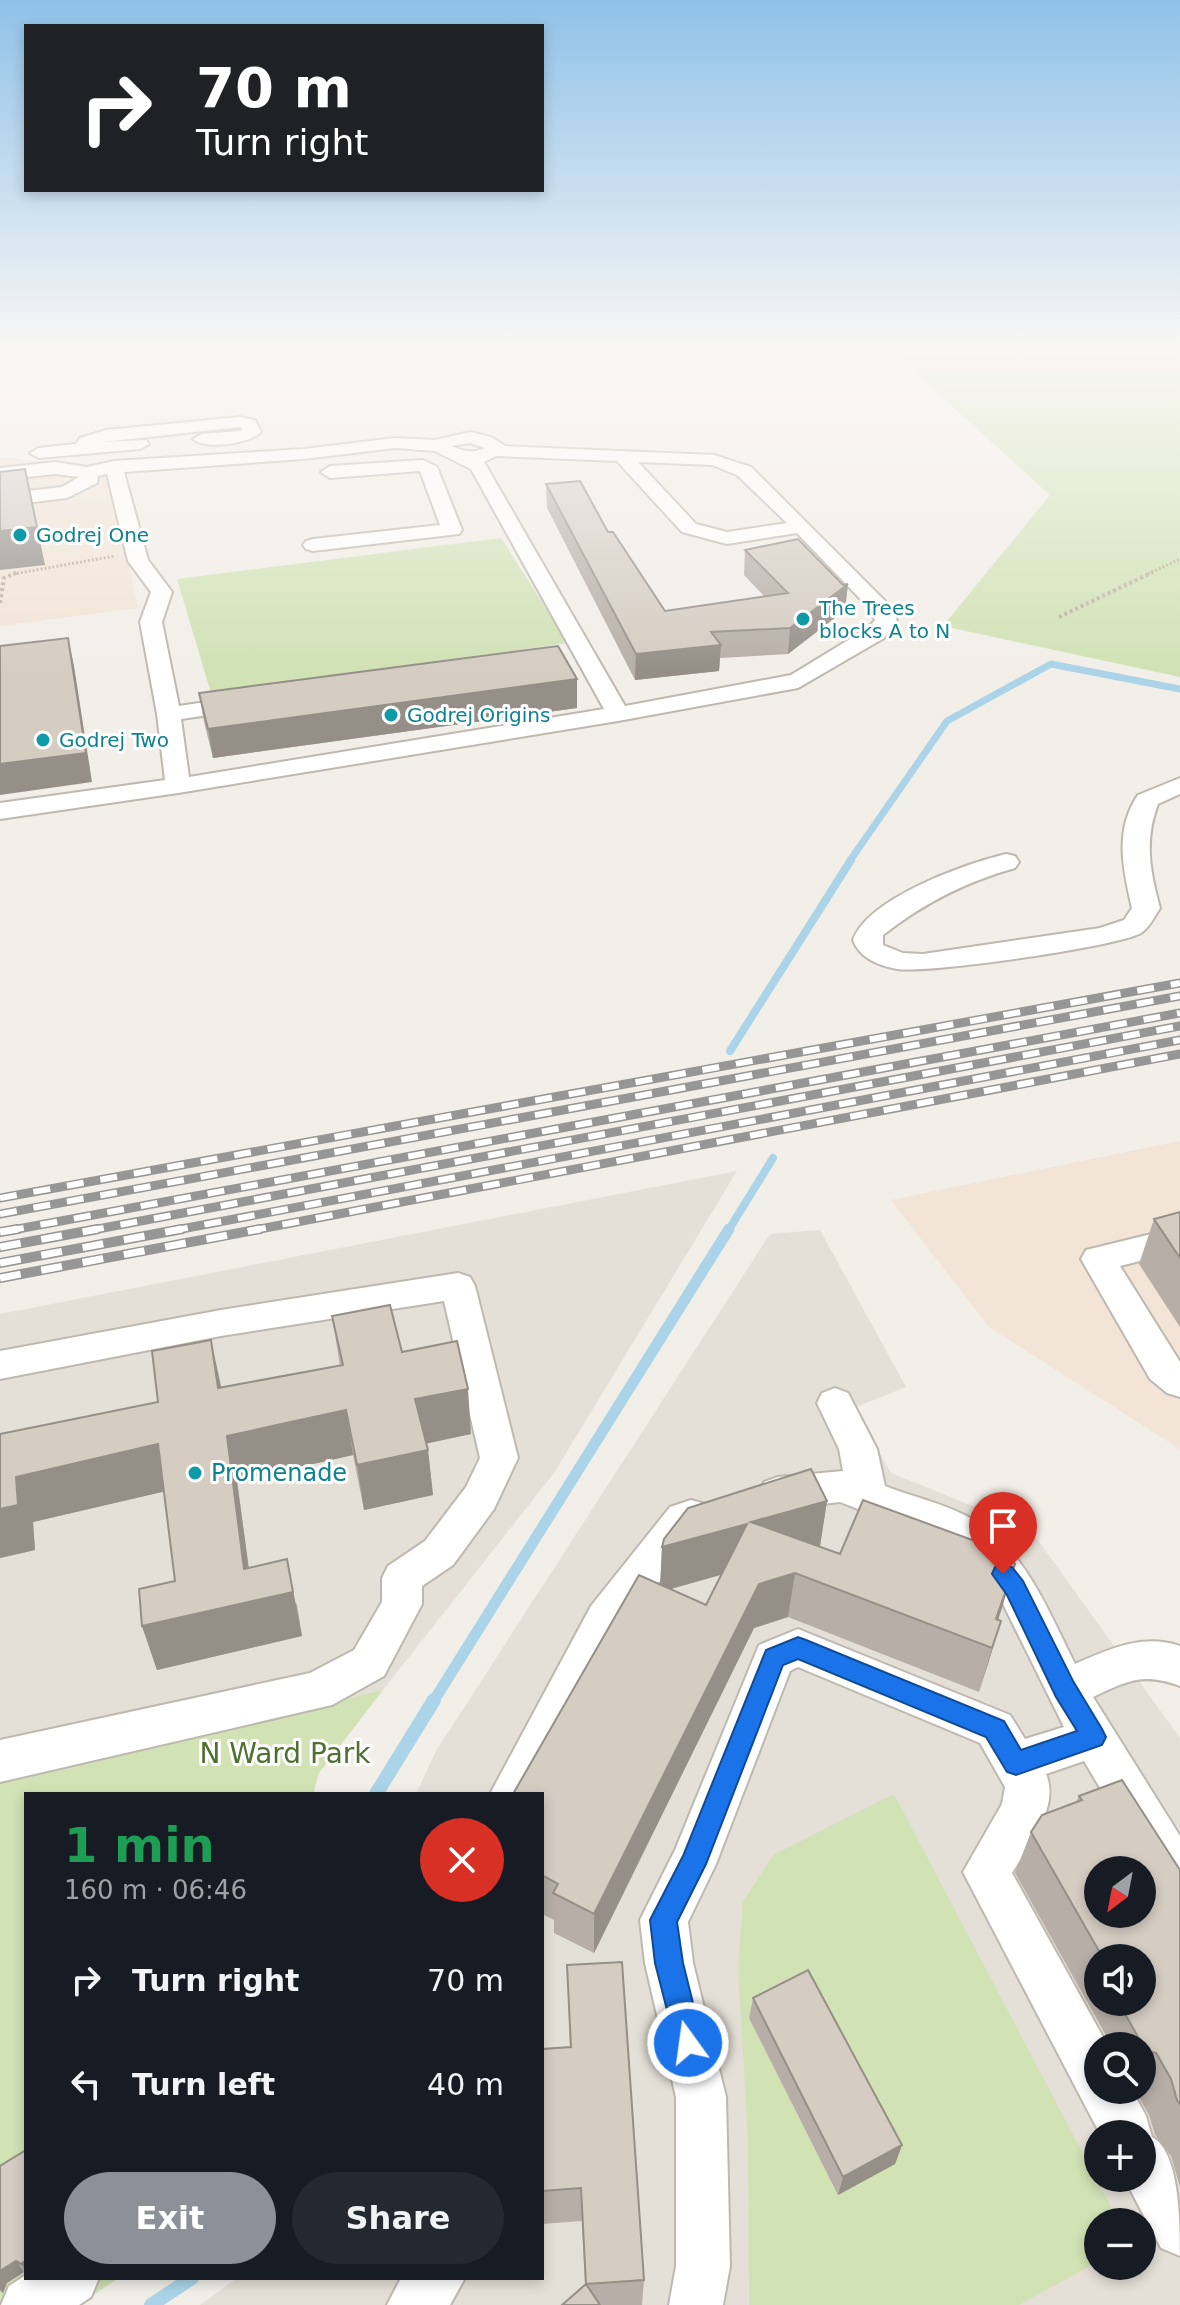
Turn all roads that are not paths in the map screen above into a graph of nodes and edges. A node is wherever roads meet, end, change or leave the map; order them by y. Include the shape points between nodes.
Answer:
1 (188, 456) edge
2 (271, 456) edge
3 (392, 456) edge
4 (460, 456) edge
5 (485, 456) edge
6 (592, 456) edge
7 (465, 457) junction
8 (623, 457) junction
9 (171, 458) junction
10 (247, 458) joint
11 (201, 461) junction
12 (47, 464) junction
13 (0, 466) edge
14 (398, 466) junction
15 (114, 467) junction
16 (87, 473) junction
17 (0, 474) edge
18 (314, 474) dead end
19 (274, 476) dead end
20 (0, 500) edge
21 (802, 526) junction
22 (313, 545) dead end
23 (585, 653) junction
24 (554, 658) edge
25 (262, 701) edge
26 (169, 714) junction
27 (618, 714) junction
28 (1180, 785) edge
29 (178, 786) junction
30 (0, 811) edge
31 (1006, 862) dead end
32 (1180, 1239) edge
33 (0, 1365) edge
34 (1174, 1373) edge
35 (835, 1403) dead end
36 (867, 1495) junction
37 (1180, 1667) edge
38 (1065, 1689) junction
39 (1094, 1737) junction
40 (0, 1761) edge
41 (1016, 1763) junction
42 (513, 1792) edge
43 (1180, 1879) edge
44 (1084, 2052) edge
45 (1156, 2185) edge
46 (1180, 2229) edge
47 (69, 2280) edge
48 (436, 2280) edge
49 (28, 2305) edge
50 (414, 2305) edge
51 (696, 2305) edge

1 - 9 street
2 - 10 street
3 - 14 street
4 - 7 street
5 - 7 street
6 - 8 street
7 - 23 street via 478,466
8 - 21 street via 714,460 744,471
8 - 21 street via 689,528 727,538
9 - 11 street
9 - 12 street
9 - 15 street
10 - 11 street
11 - 19 street
12 - 13 street
12 - 16 street
12 - 17 street
14 - 18 street
14 - 22 street via 428,467 452,530
15 - 16 street
15 - 26 street via 138,561 162,592 151,622
16 - 20 street via 90,479 67,492
21 - 27 street via 878,605 886,620 876,633 798,681
23 - 24 street
23 - 27 street
25 - 26 street
26 - 29 street
27 - 29 street
28 - 31 street via 1147,800 1134,828 1133,854 1146,908 1134,926 1105,936 944,960 899,961 871,950 870,931 922,892
29 - 30 street
32 - 34 street via 1098,1259
33 - 40 street via 458,1286 499,1458 480,1498 439,1553 402,1578 402,1604 369,1663 317,1691
35 - 36 street via 858,1449
36 - 38 street via 959,1531 992,1560 1015,1588
36 - 42 street via 841,1486 739,1501 684,1519 606,1619
37 - 38 street via 1170,1659 1147,1656
38 - 39 street
39 - 41 street
39 - 43 street
41 - 44 street via 1028,1784 1024,1811 986,1872
41 - 51 street via 995,1729 798,1648 774,1658 693,1864 664,1920 701,2097 703,2266
45 - 46 street
47 - 49 street
48 - 50 street

